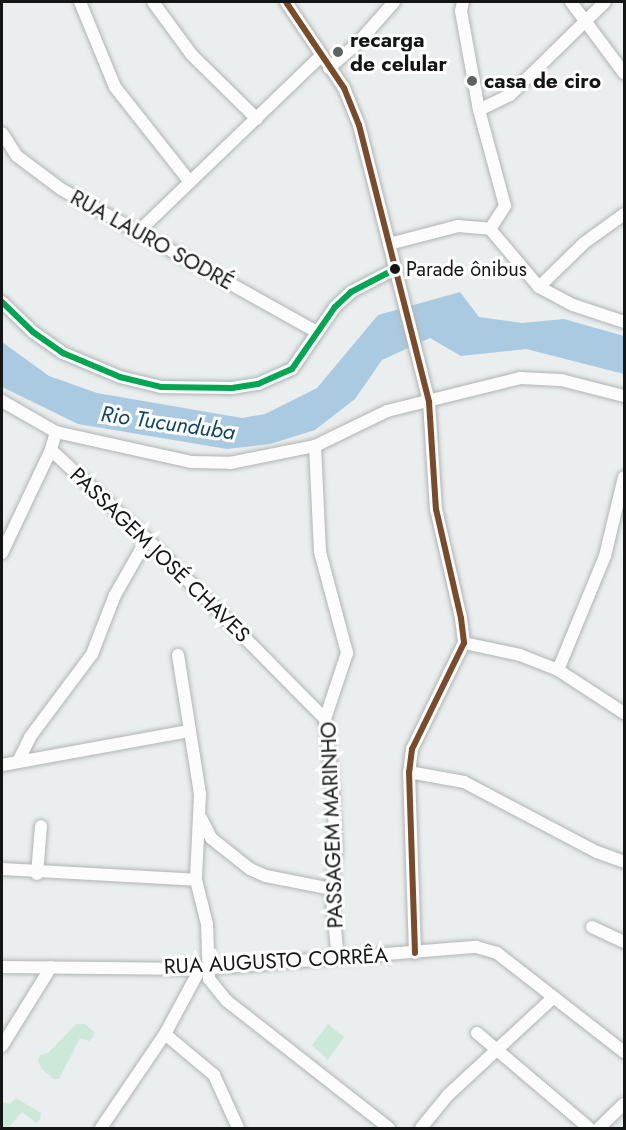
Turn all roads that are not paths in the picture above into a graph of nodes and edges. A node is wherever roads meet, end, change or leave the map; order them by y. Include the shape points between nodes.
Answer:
1 (80, 2) edge
2 (153, 2) edge
3 (286, 2) edge
4 (394, 2) edge
5 (463, 2) edge
6 (571, 2) edge
7 (605, 2) edge
8 (588, 22) junction
9 (321, 56) junction
10 (328, 68) junction
11 (624, 73) edge
12 (479, 110) junction
13 (257, 120) junction
14 (2, 134) edge
15 (190, 182) junction
16 (624, 214) edge
17 (490, 229) junction
18 (137, 233) junction
19 (389, 244) junction
20 (393, 270) junction
21 (539, 287) junction
22 (2, 302) edge
23 (624, 322) edge
24 (315, 331) junction
25 (624, 396) edge
26 (2, 401) edge
27 (429, 402) junction
28 (56, 432) junction
29 (315, 446) junction
30 (51, 450) junction
31 (624, 477) edge
32 (147, 539) junction
33 (2, 553) edge
34 (464, 643) junction
35 (178, 655) dead end
36 (558, 670) junction
37 (624, 713) edge
38 (325, 719) junction
39 (189, 731) junction
40 (18, 762) junction
41 (2, 765) edge
42 (409, 772) junction
43 (201, 818) junction
44 (41, 826) dead end
45 (624, 862) edge
46 (2, 869) edge
47 (37, 874) junction
48 (196, 880) junction
49 (332, 890) junction
50 (592, 927) dead end
51 (624, 942) edge
52 (415, 953) junction
53 (338, 959) junction
54 (51, 967) junction
55 (2, 968) edge
56 (204, 968) junction
57 (554, 997) junction
58 (477, 1033) dead end
59 (165, 1034) junction
60 (2, 1046) edge
61 (498, 1051) junction
62 (624, 1052) edge
63 (624, 1104) edge
64 (101, 1128) edge
65 (238, 1128) edge
66 (389, 1128) edge
67 (421, 1128) edge
68 (589, 1128) edge
69 (599, 1128) edge

1 - 15 street via 115,87
2 - 13 street via 192,55
3 - 9 street
4 - 10 street via 357,44
5 - 12 street via 461,11
6 - 8 street
7 - 8 street
8 - 11 street
8 - 12 street via 510,95
9 - 10 street
9 - 13 street
10 - 19 street via 344,88 359,125
12 - 17 street via 505,206
13 - 15 street
14 - 18 street, RUA LAURO SODRÉ via 17,156 36,172
15 - 18 street
16 - 21 street via 568,257
17 - 19 street via 458,226
17 - 21 street
18 - 24 street, RUA LAURO SODRÉ
19 - 20 street
20 - 24 street via 351,292
20 - 27 street
21 - 23 street
22 - 24 street via 33,332 63,353 120,377 161,387 232,388 276,378 292,369
25 - 27 street via 561,380 520,378
26 - 28 street
27 - 29 street via 387,411
27 - 34 street via 436,509
28 - 29 street via 191,462 246,461
28 - 30 street
29 - 38 street, PASSAGEM MARINHO via 320,552 347,653
30 - 32 street, PASSAGEM JOSÉ CHAVES
30 - 33 street
31 - 36 street via 605,556
32 - 38 street, PASSAGEM JOSÉ CHAVES
32 - 40 street via 115,595 92,654 30,737
34 - 36 street via 520,655
34 - 42 street via 415,738
35 - 39 street
36 - 37 street
38 - 49 street, PASSAGEM MARINHO via 336,850
39 - 40 street
39 - 43 street
40 - 41 street
42 - 45 street via 464,782 597,852
42 - 52 street
43 - 48 street
43 - 49 street via 211,838 250,869
44 - 47 street
46 - 47 street
47 - 48 street
48 - 56 street via 207,924
49 - 53 street, PASSAGEM MARINHO
50 - 51 street
52 - 53 street, RUA AUGUSTO CORRÊA
52 - 57 street, RUA AUGUSTO CORRÊA via 487,949
53 - 56 street, RUA AUGUSTO CORRÊA
54 - 55 street, RUA AUGUSTO CORRÊA
54 - 56 street, RUA AUGUSTO CORRÊA
54 - 60 street
56 - 59 street
56 - 66 street via 218,994
57 - 61 street
57 - 62 street, RUA AUGUSTO CORRÊA
58 - 61 street
59 - 64 street
59 - 65 street via 214,1075
61 - 67 street via 448,1095
61 - 68 street
63 - 69 street

